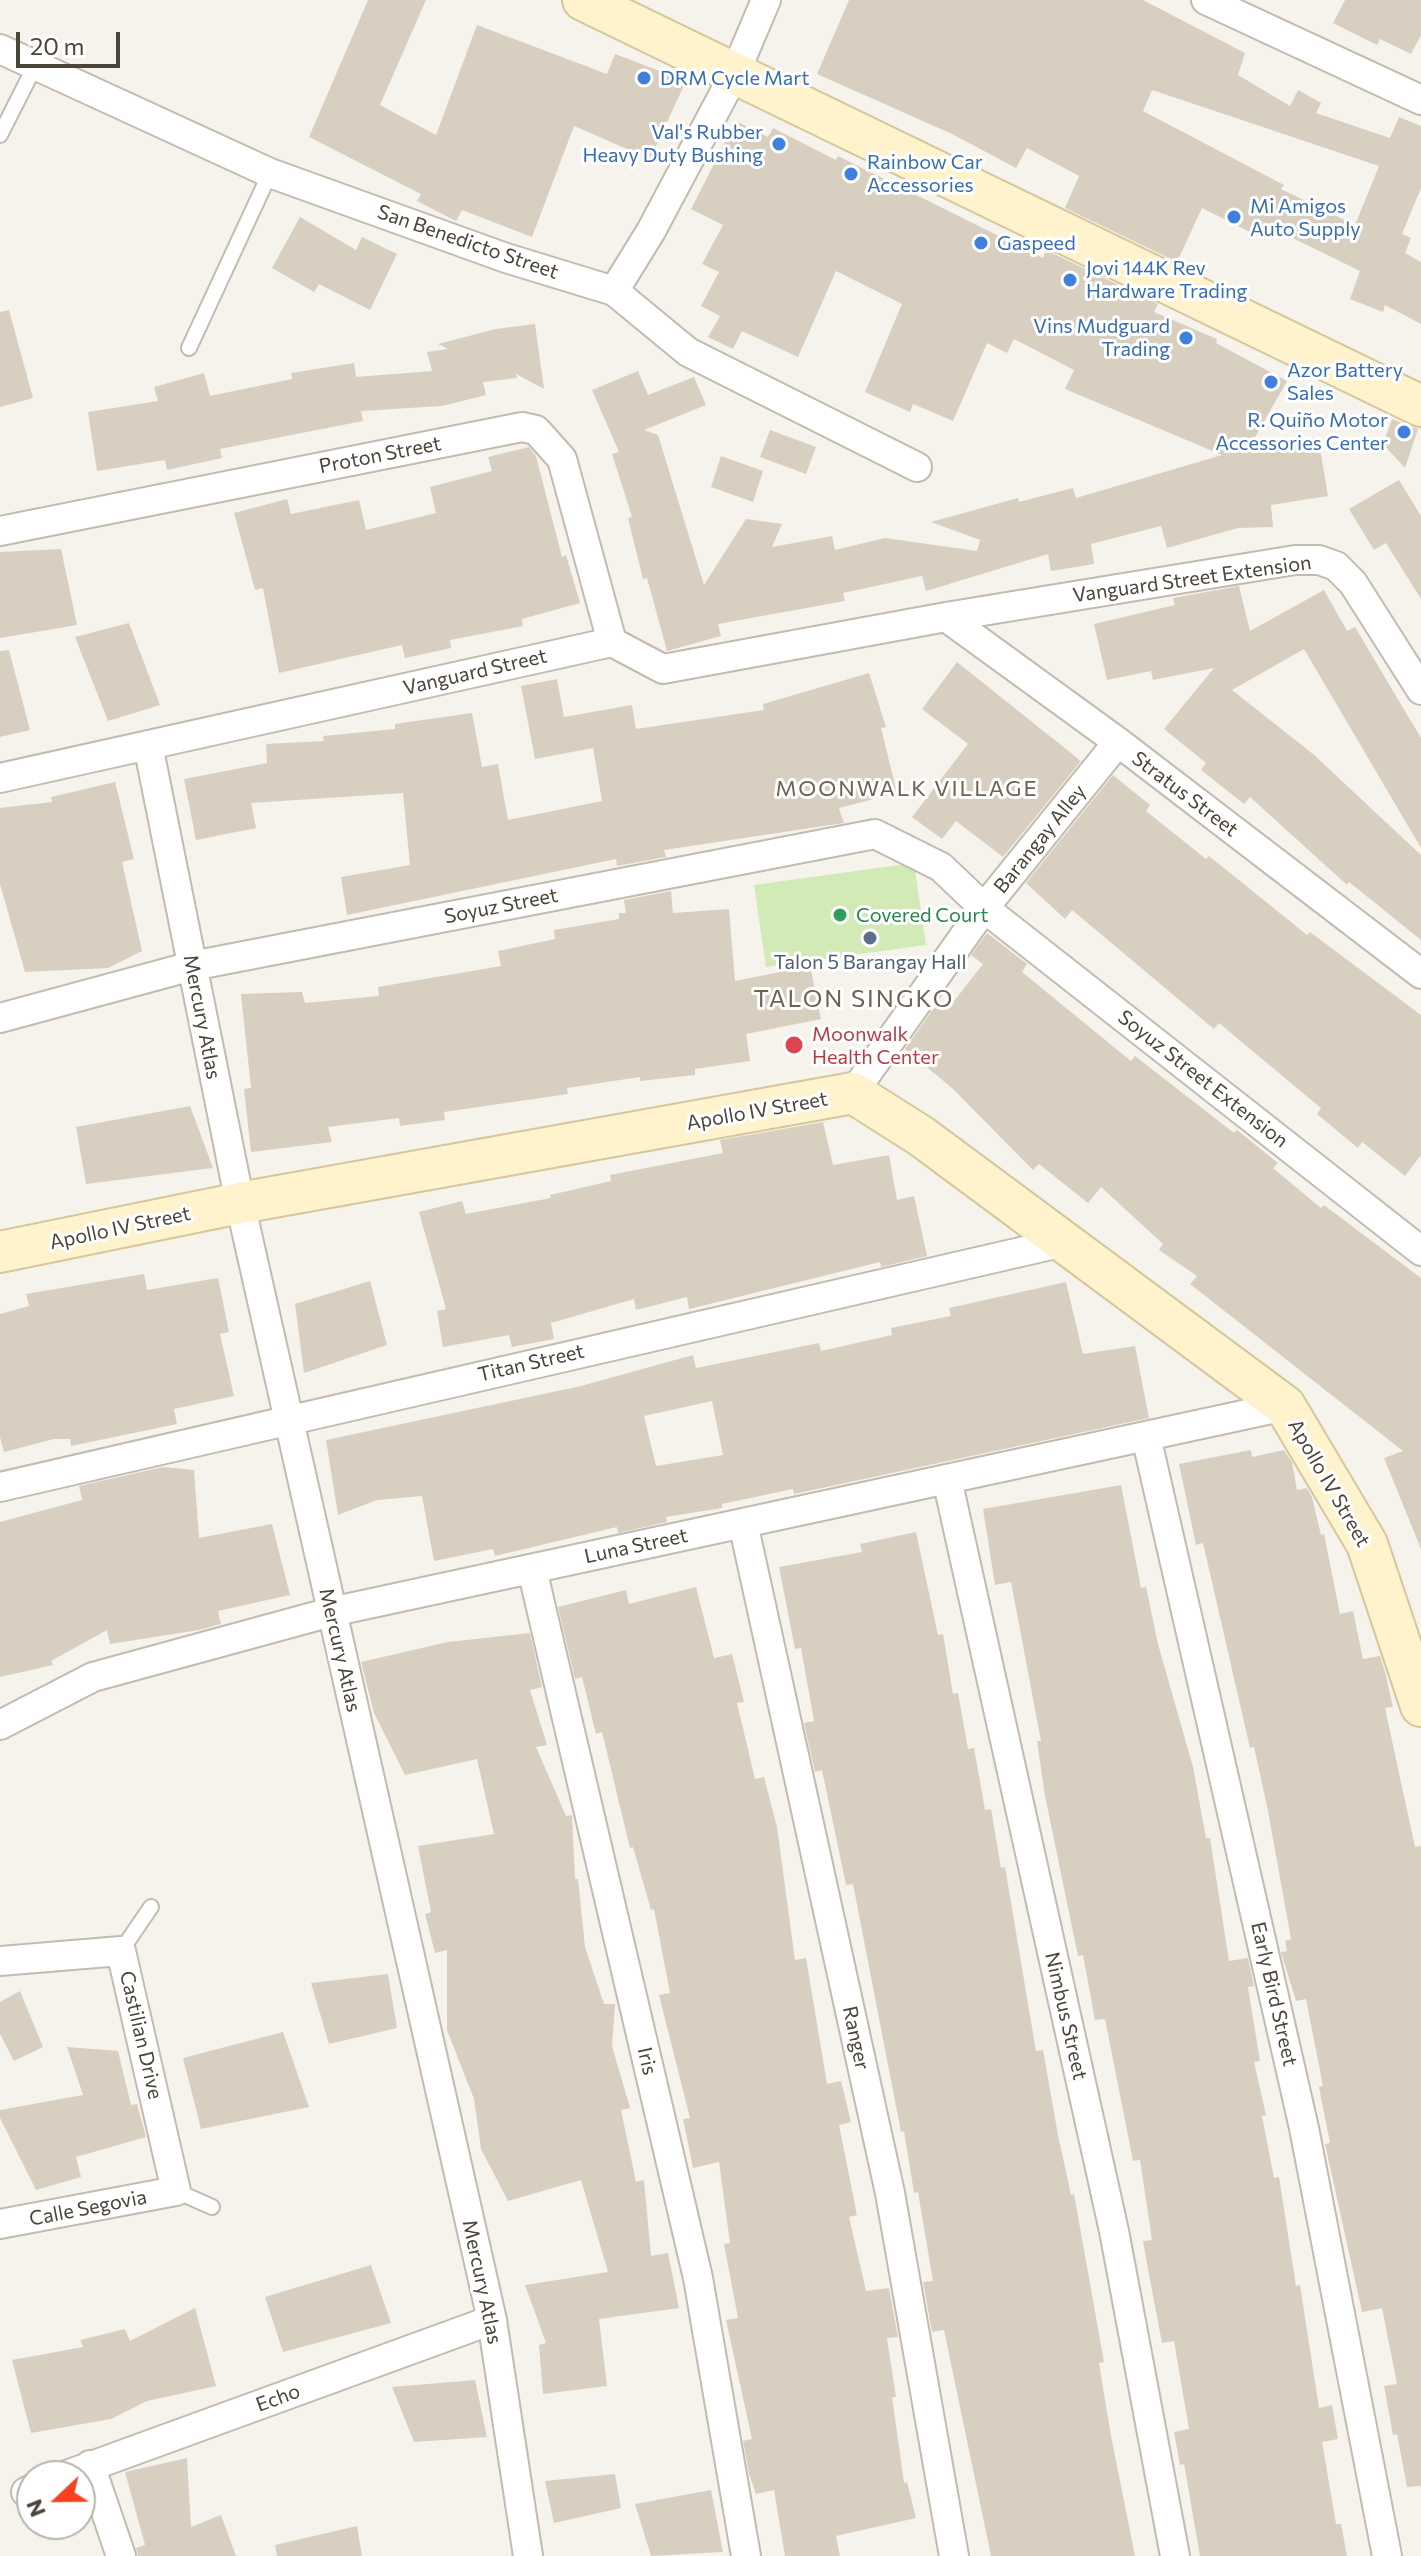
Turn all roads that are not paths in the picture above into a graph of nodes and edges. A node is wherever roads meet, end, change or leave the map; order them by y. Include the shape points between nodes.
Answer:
1 (583, 0) edge
2 (766, 0) edge
3 (1206, 0) edge
4 (0, 49) edge
5 (35, 66) junction
6 (735, 73) junction
7 (1421, 100) edge
8 (0, 135) edge
9 (270, 173) junction
10 (614, 291) junction
11 (189, 348) dead end
12 (1421, 406) edge
13 (917, 467) dead end
14 (0, 531) edge
15 (946, 617) junction
16 (612, 642) junction
17 (1421, 690) edge
18 (1118, 742) junction
19 (148, 745) junction
20 (0, 778) edge
21 (984, 908) junction
22 (192, 966) junction
23 (1421, 974) edge
24 (0, 1018) edge
25 (853, 1093) junction
26 (240, 1203) junction
27 (1064, 1242) junction
28 (1421, 1251) edge
29 (0, 1252) edge
30 (1285, 1406) junction
31 (288, 1418) junction
32 (1146, 1436) junction
33 (947, 1479) junction
34 (0, 1487) edge
35 (743, 1523) junction
36 (532, 1569) junction
37 (331, 1612) junction
38 (1418, 1683) edge
39 (0, 1725) edge
40 (151, 1907) dead end
41 (121, 1951) junction
42 (0, 1961) edge
43 (176, 2191) junction
44 (212, 2207) dead end
45 (0, 2224) edge
46 (492, 2320) junction
47 (96, 2463) edge
48 (96, 2483) edge
49 (121, 2556) edge
50 (528, 2556) edge
51 (746, 2556) edge
52 (954, 2556) edge
53 (1175, 2556) edge
54 (1387, 2556) edge

1 - 6 street
2 - 6 street
3 - 7 street
4 - 5 street, San Benedicto Street
5 - 8 lane
5 - 9 street, San Benedicto Street
6 - 10 street
6 - 12 street
9 - 10 street, San Benedicto Street
9 - 11 lane
10 - 13 street, San Benedicto Street via 688,352
14 - 16 street, Proton Street via 522,427 536,430 562,459
15 - 16 street via 663,669
15 - 17 street, Vanguard Street Extension via 1319,560 1336,566 1353,583
15 - 18 street, Stratus Street
16 - 19 street, Vanguard Street
18 - 21 street, Barangay Alley
18 - 23 street, Stratus Street
19 - 20 street, Vanguard Street
19 - 22 street, Mercury Atlas
21 - 22 street, Soyuz Street via 941,867 875,834
21 - 25 street, Barangay Alley
21 - 28 street, Soyuz Street Extension
22 - 24 street, Soyuz Street
22 - 26 street, Mercury Atlas
25 - 26 street, Apollo IV Street
25 - 27 street, Apollo IV Street via 921,1136
26 - 29 street, Apollo IV Street
26 - 31 street, Mercury Atlas
27 - 30 street, Apollo IV Street
27 - 31 street, Titan Street
30 - 32 street, Luna Street
30 - 38 street, Apollo IV Street via 1367,1544
31 - 34 street, Titan Street
31 - 37 street, Mercury Atlas
32 - 33 street, Luna Street
32 - 54 street, Early Bird Street via 1304,2128
33 - 35 street, Luna Street
33 - 53 street, Nimbus Street via 1114,2231
35 - 36 street, Luna Street
35 - 52 street, Ranger via 890,2193
36 - 37 street, Luna Street
36 - 51 street, Iris via 698,2278
37 - 39 street, Luna Street via 93,1677
37 - 46 street, Mercury Atlas
40 - 41 lane
41 - 42 street, Castilian Drive
41 - 43 street, Castilian Drive
43 - 44 lane
43 - 45 street, Calle Segovia
46 - 47 street, Echo
46 - 50 street, Mercury Atlas
48 - 49 street

